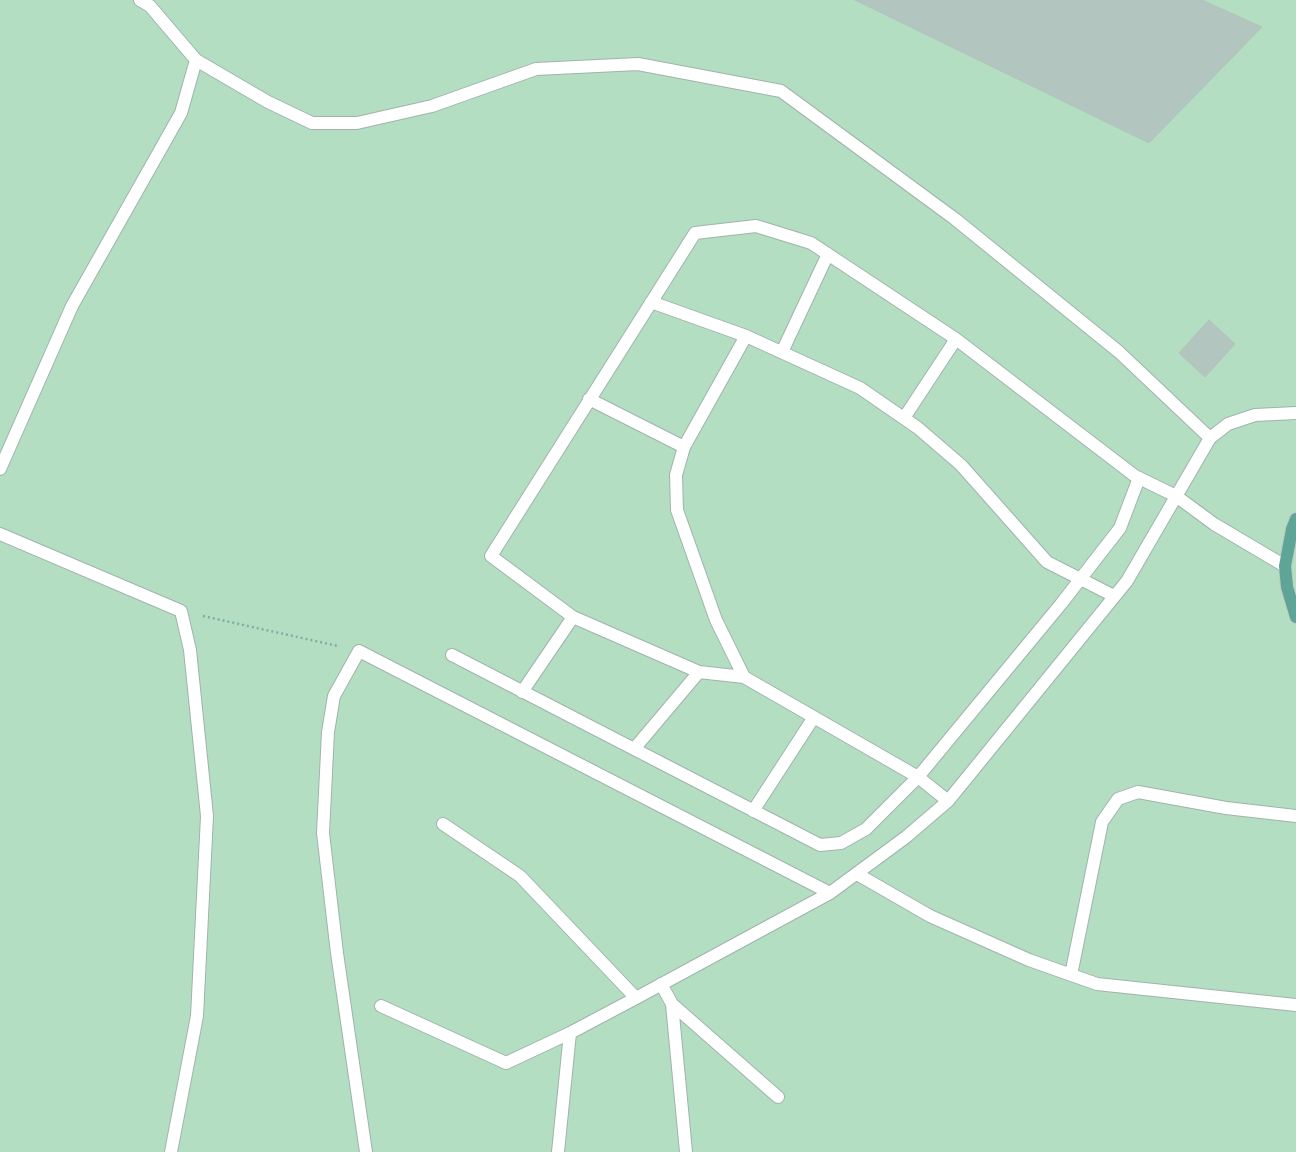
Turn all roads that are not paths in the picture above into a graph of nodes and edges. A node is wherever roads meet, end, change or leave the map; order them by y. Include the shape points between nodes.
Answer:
1 (140, 0) edge
2 (196, 60) junction
3 (828, 254) junction
4 (651, 302) junction
5 (746, 336) junction
6 (956, 339) junction
7 (782, 352) junction
8 (589, 399) junction
9 (1296, 413) edge
10 (904, 418) junction
11 (1210, 438) junction
12 (684, 447) junction
13 (0, 469) edge
14 (1139, 478) junction
15 (1176, 496) junction
16 (1296, 519) edge
17 (0, 534) edge
18 (1285, 566) junction
19 (1081, 578) junction
20 (1114, 596) junction
21 (573, 617) junction
22 (1296, 617) edge
23 (452, 655) dead end
24 (699, 672) junction
25 (744, 677) junction
26 (522, 692) junction
27 (814, 717) junction
28 (634, 749) junction
29 (918, 777) junction
30 (948, 801) junction
31 (753, 811) junction
32 (1296, 816) edge
33 (443, 824) dead end
34 (857, 874) junction
35 (830, 893) junction
36 (1071, 975) junction
37 (661, 984) junction
38 (636, 998) junction
39 (672, 1004) junction
40 (1296, 1004) edge
41 (381, 1006) dead end
42 (570, 1033) junction
43 (778, 1097) dead end
44 (171, 1152) edge
45 (366, 1152) edge
46 (558, 1152) edge
47 (686, 1152) edge

1 - 2 street via 150,6
2 - 11 street via 268,102 312,122 358,123 432,106 536,69 638,64 781,91 955,219 1101,337
2 - 13 street via 181,113 72,306
3 - 4 street via 811,243 756,226 695,233
3 - 6 street
3 - 7 street
4 - 5 street
4 - 8 street
5 - 7 street
5 - 12 street
6 - 10 street
6 - 14 street
7 - 10 street via 860,388
8 - 12 street
8 - 21 street via 491,556
9 - 11 street via 1255,415 1228,424
10 - 19 street via 961,465 1047,562
11 - 15 street
12 - 25 street via 676,475 677,510 716,620
14 - 15 street
14 - 19 street via 1120,528
15 - 18 street via 1214,524
15 - 20 street via 1126,581
16 - 18 main road
17 - 44 street via 181,611 190,650 207,816 197,1016
18 - 22 main road via 1287,587
19 - 20 street
19 - 29 street
20 - 30 street
21 - 24 street
21 - 26 street
23 - 26 street
24 - 25 street
24 - 28 street
25 - 27 street
26 - 28 street
27 - 29 street
27 - 31 street
28 - 31 street
29 - 30 street
29 - 31 street via 866,829 841,843 820,845
30 - 34 street
32 - 36 street via 1226,808 1138,792 1118,799 1102,822
33 - 38 street via 520,876
34 - 35 street
34 - 36 street via 930,916 1029,960
35 - 37 street
35 - 45 street via 359,651 334,696 328,732 323,833 336,953
36 - 40 street via 1097,984
37 - 38 street
37 - 39 street
38 - 42 street
39 - 43 street
39 - 47 street
41 - 42 street via 506,1063
42 - 46 street

